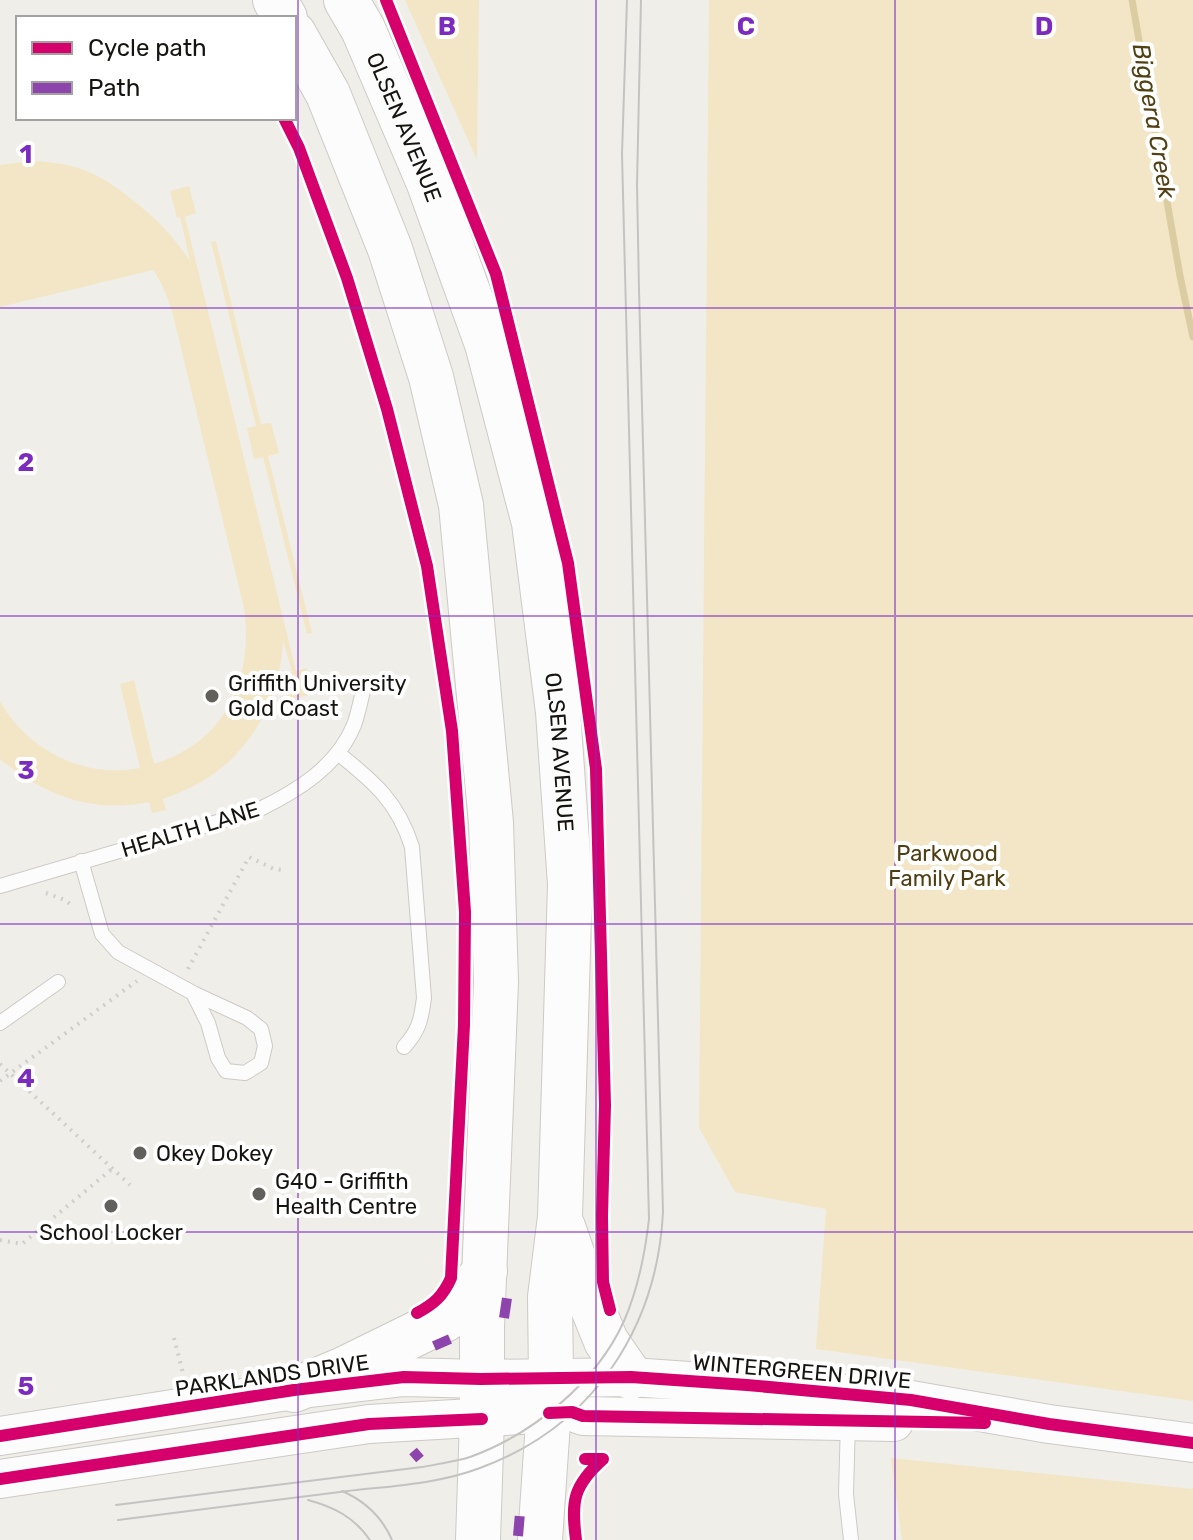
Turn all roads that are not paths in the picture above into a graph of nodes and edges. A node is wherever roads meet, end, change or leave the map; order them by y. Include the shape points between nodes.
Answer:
1 (346, 0) edge
2 (296, 38) edge
3 (365, 683) dead end
4 (339, 754) junction
5 (81, 861) junction
6 (0, 886) edge
7 (58, 982) dead end
8 (193, 993) junction
9 (0, 1023) edge
10 (404, 1047) dead end
11 (560, 1217) junction
12 (485, 1271) junction
13 (631, 1377) junction
14 (294, 1390) junction
15 (550, 1396) junction
16 (481, 1399) junction
17 (848, 1421) junction
18 (1049, 1424) junction
19 (0, 1436) edge
20 (1193, 1443) edge
21 (0, 1479) edge
22 (478, 1540) edge
23 (540, 1540) edge
24 (851, 1540) edge

1 - 11 main road, OLSEN AVENUE via 434,196 487,344 534,523 558,712 570,884
2 - 12 main road via 328,94 390,249 431,377 461,505 491,823 496,982
3 - 4 lane, HEALTH LANE
4 - 5 lane, HEALTH LANE via 302,785 258,810
4 - 10 lane via 388,798 412,847 424,998 421,1022
5 - 6 lane, HEALTH LANE
5 - 8 lane via 102,934 118,952
7 - 9 lane
8 - 8 lane via 261,1029 261,1063 245,1073 226,1071
11 - 13 main road via 606,1341
11 - 15 main road, OLSEN AVENUE via 550,1297
12 - 14 main road via 446,1319
12 - 16 main road
13 - 15 street, WINTERGREEN DRIVE
13 - 18 street, WINTERGREEN DRIVE via 911,1400
14 - 16 street, PARKLANDS DRIVE via 404,1377
14 - 19 street, PARKLANDS DRIVE
15 - 16 street, PARKLANDS DRIVE
15 - 17 street, WINTERGREEN DRIVE via 583,1416
15 - 23 main road, OLSEN AVENUE
16 - 21 street, PARKLANDS DRIVE via 369,1424
16 - 22 main road
17 - 18 street, WINTERGREEN DRIVE
17 - 24 lane
18 - 20 street, WINTERGREEN DRIVE

